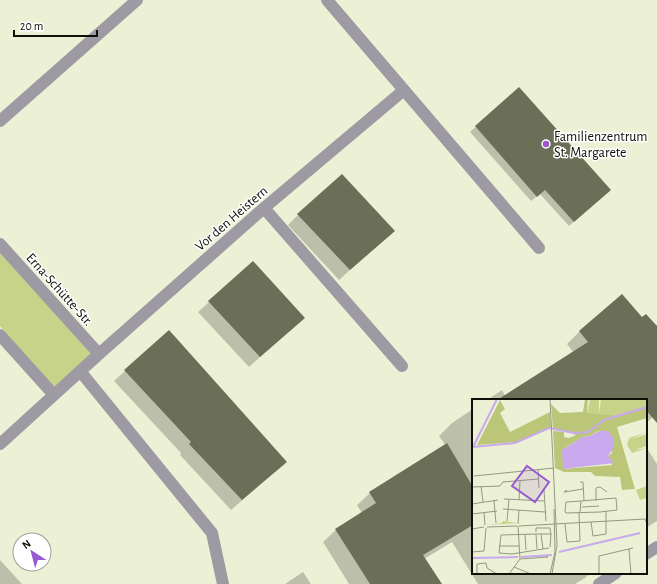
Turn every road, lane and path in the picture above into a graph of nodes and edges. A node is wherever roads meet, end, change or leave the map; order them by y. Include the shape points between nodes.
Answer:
1 (137, 0) edge
2 (327, 0) edge
3 (404, 90) junction
4 (0, 121) edge
5 (264, 208) junction
6 (0, 244) edge
7 (539, 248) dead end
8 (0, 334) edge
9 (98, 354) junction
10 (402, 366) dead end
11 (80, 372) junction
12 (54, 395) junction
13 (0, 444) edge
14 (657, 547) edge
15 (647, 553) edge
16 (614, 574) edge
17 (223, 584) edge
18 (599, 584) edge

1 - 4 street
2 - 3 street
3 - 5 street, Vor den Heistern
3 - 7 street
5 - 9 street, Vor den Heistern
5 - 10 street
6 - 9 street, Erna-Schütte-Str.
8 - 12 street
9 - 11 street, Vor den Heistern
11 - 12 street, Vor den Heistern
11 - 17 street via 212,533
12 - 13 street, Vor den Heistern
14 - 15 street
16 - 18 street

